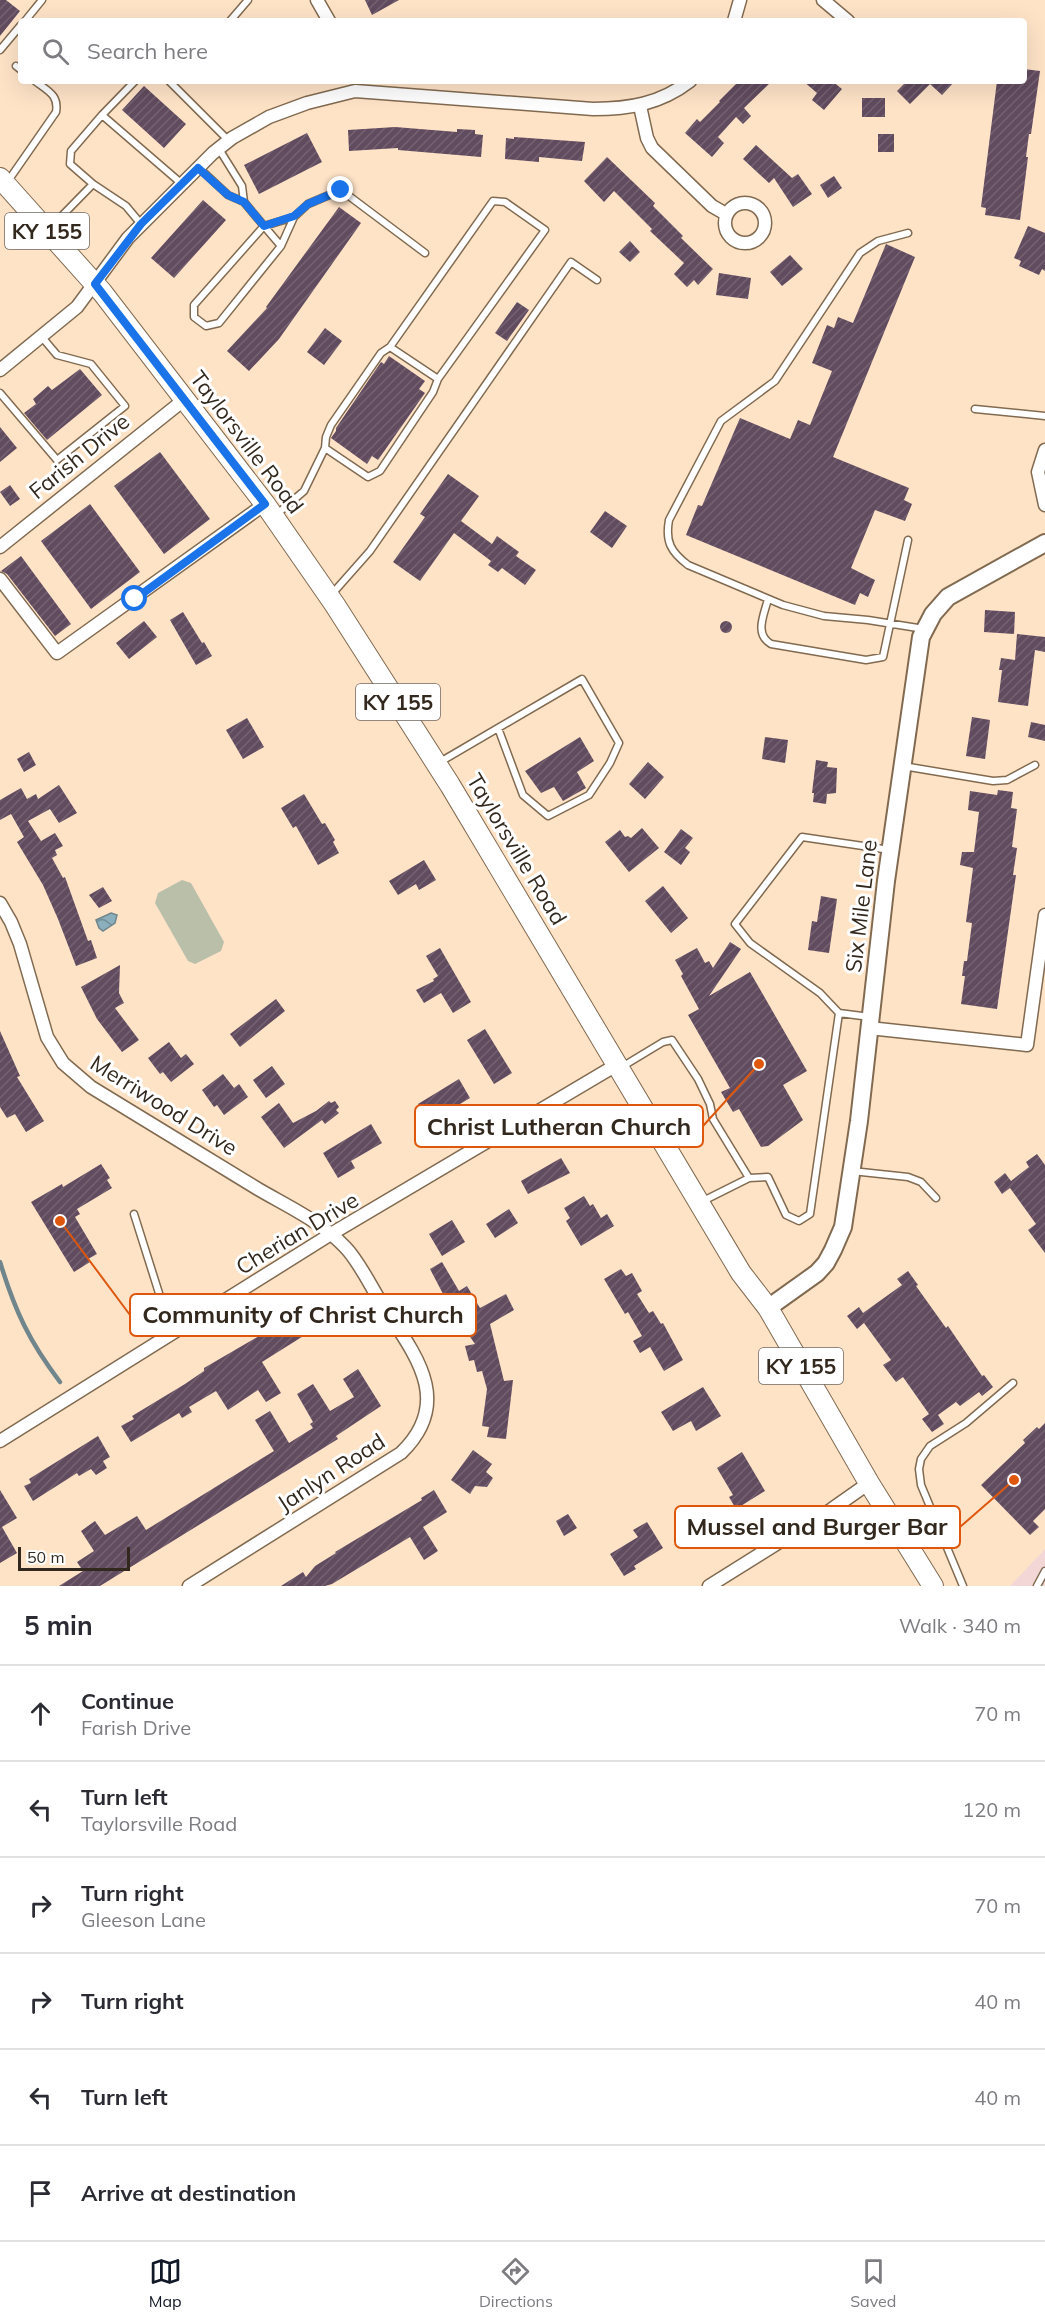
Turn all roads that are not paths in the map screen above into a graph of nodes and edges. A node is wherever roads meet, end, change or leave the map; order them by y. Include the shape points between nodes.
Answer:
1 (42, 0) edge
2 (248, 0) edge
3 (317, 0) edge
4 (740, 0) edge
5 (823, 0) edge
6 (27, 18) edge
7 (233, 18) edge
8 (327, 18) edge
9 (735, 18) edge
10 (844, 18) edge
11 (18, 29) edge
12 (0, 50) edge
13 (40, 84) edge
14 (132, 84) edge
15 (172, 84) edge
16 (685, 84) edge
17 (343, 87) edge
18 (640, 105) junction
19 (102, 116) junction
20 (224, 145) junction
21 (198, 168) junction
22 (3, 181) edge
23 (93, 184) junction
24 (182, 184) junction
25 (244, 202) junction
26 (726, 214) dead end
27 (294, 216) junction
28 (141, 224) junction
29 (264, 226) junction
30 (47, 231) junction
31 (908, 233) dead end
32 (281, 246) junction
33 (425, 253) dead end
34 (597, 280) dead end
35 (95, 284) junction
36 (41, 336) junction
37 (390, 347) junction
38 (0, 370) edge
39 (438, 379) junction
40 (0, 393) edge
41 (185, 399) junction
42 (975, 409) dead end
43 (1045, 417) edge
44 (325, 448) junction
45 (1045, 450) edge
46 (1045, 505) edge
47 (270, 511) junction
48 (908, 540) dead end
49 (1045, 543) edge
50 (0, 547) edge
51 (0, 579) edge
52 (330, 597) junction
53 (768, 599) junction
54 (891, 624) junction
55 (924, 629) junction
56 (498, 729) junction
57 (437, 764) junction
58 (902, 765) junction
59 (1035, 765) dead end
60 (891, 850) junction
61 (0, 903) edge
62 (1045, 915) edge
63 (1043, 940) edge
64 (839, 1013) junction
65 (870, 1022) junction
66 (619, 1066) junction
67 (851, 1171) junction
68 (749, 1178) junction
69 (936, 1198) dead end
70 (700, 1203) junction
71 (134, 1214) dead end
72 (331, 1234) junction
73 (768, 1308) junction
74 (178, 1330) junction
75 (1013, 1383) dead end
76 (0, 1441) edge
77 (869, 1483) junction
78 (1045, 1571) edge
79 (189, 1586) edge
80 (709, 1586) edge
81 (933, 1586) edge
82 (963, 1586) edge
83 (1037, 1586) edge

1 - 6 lane
2 - 7 lane
3 - 8 street
4 - 9 street
5 - 10 street
11 - 12 lane
13 - 22 lane via 58,103 56,112
14 - 19 lane
15 - 20 lane
16 - 18 street via 654,102
17 - 18 street via 592,109
17 - 20 street via 248,128
18 - 26 street via 652,148 712,206
19 - 23 lane via 71,151 70,164
19 - 24 lane
20 - 21 street
20 - 25 lane via 242,186
21 - 24 street
21 - 25 lane via 228,195
22 - 30 main road, Taylorsville Road / KY 155
23 - 28 lane via 126,206
23 - 30 lane
24 - 28 street
25 - 29 lane
27 - 29 lane
27 - 32 lane
27 - 33 lane via 308,204 341,190
28 - 35 street
29 - 32 lane
29 - 32 lane via 194,305 194,317 206,326 219,323
30 - 35 main road, Taylorsville Road / KY 155
31 - 53 lane via 878,241 860,253 775,381 721,422 669,520 667,534 676,556 688,565
34 - 52 lane via 571,262 370,551
35 - 36 street via 77,307
35 - 41 main road, Taylorsville Road / KY 155
36 - 38 street
36 - 40 lane via 57,356 91,364 125,406 57,460
37 - 39 lane
37 - 39 lane via 493,201 505,202 545,230
37 - 44 lane via 381,353 331,425
39 - 44 lane via 434,392 380,471 368,477
41 - 47 main road, Taylorsville Road / KY 155
41 - 50 street, Farish Drive
42 - 43 lane
44 - 47 lane via 304,491
45 - 46 street via 1038,472
47 - 51 street via 57,653
47 - 52 main road, Taylorsville Road / KY 155
48 - 54 lane
49 - 55 street, Six Mile Lane via 948,597
52 - 57 main road, Taylorsville Road / KY 155
53 - 54 lane via 824,616
53 - 54 lane via 760,632 771,644 866,660 879,658 886,652
54 - 55 lane
55 - 58 street, Six Mile Lane
56 - 56 lane via 523,795 548,816 589,795 619,743 582,680
56 - 57 lane
57 - 66 main road, Taylorsville Road / KY 155
58 - 59 lane via 993,781 1007,780
58 - 60 street, Six Mile Lane
60 - 64 lane via 802,837 735,924 750,943 820,993
60 - 65 street, Six Mile Lane
61 - 72 street, Merriwood Drive via 20,944 47,1037 63,1063 91,1087
62 - 63 street
63 - 65 street via 1027,1045
64 - 65 lane
64 - 68 lane via 810,1214 799,1221 786,1215 768,1177
65 - 67 street, Six Mile Lane
66 - 68 lane via 672,1040 698,1079 713,1119
66 - 70 main road, Taylorsville Road / KY 155
66 - 72 street, Cherian Drive
67 - 69 lane via 908,1177 921,1182
67 - 73 street, Six Mile Lane via 843,1227 834,1250 817,1272
68 - 70 lane
70 - 73 main road, Taylorsville Road / KY 155 via 741,1273
71 - 74 lane via 164,1309
72 - 74 street, Cherian Drive
72 - 79 street, Janlyn Road via 346,1247 419,1363 428,1392 423,1423 401,1453
73 - 77 main road, Taylorsville Road / KY 155
74 - 76 street, Cherian Drive
75 - 82 lane via 966,1423 930,1446 921,1459 921,1485
77 - 80 street
77 - 81 main road, Taylorsville Road / KY 155
78 - 83 lane

